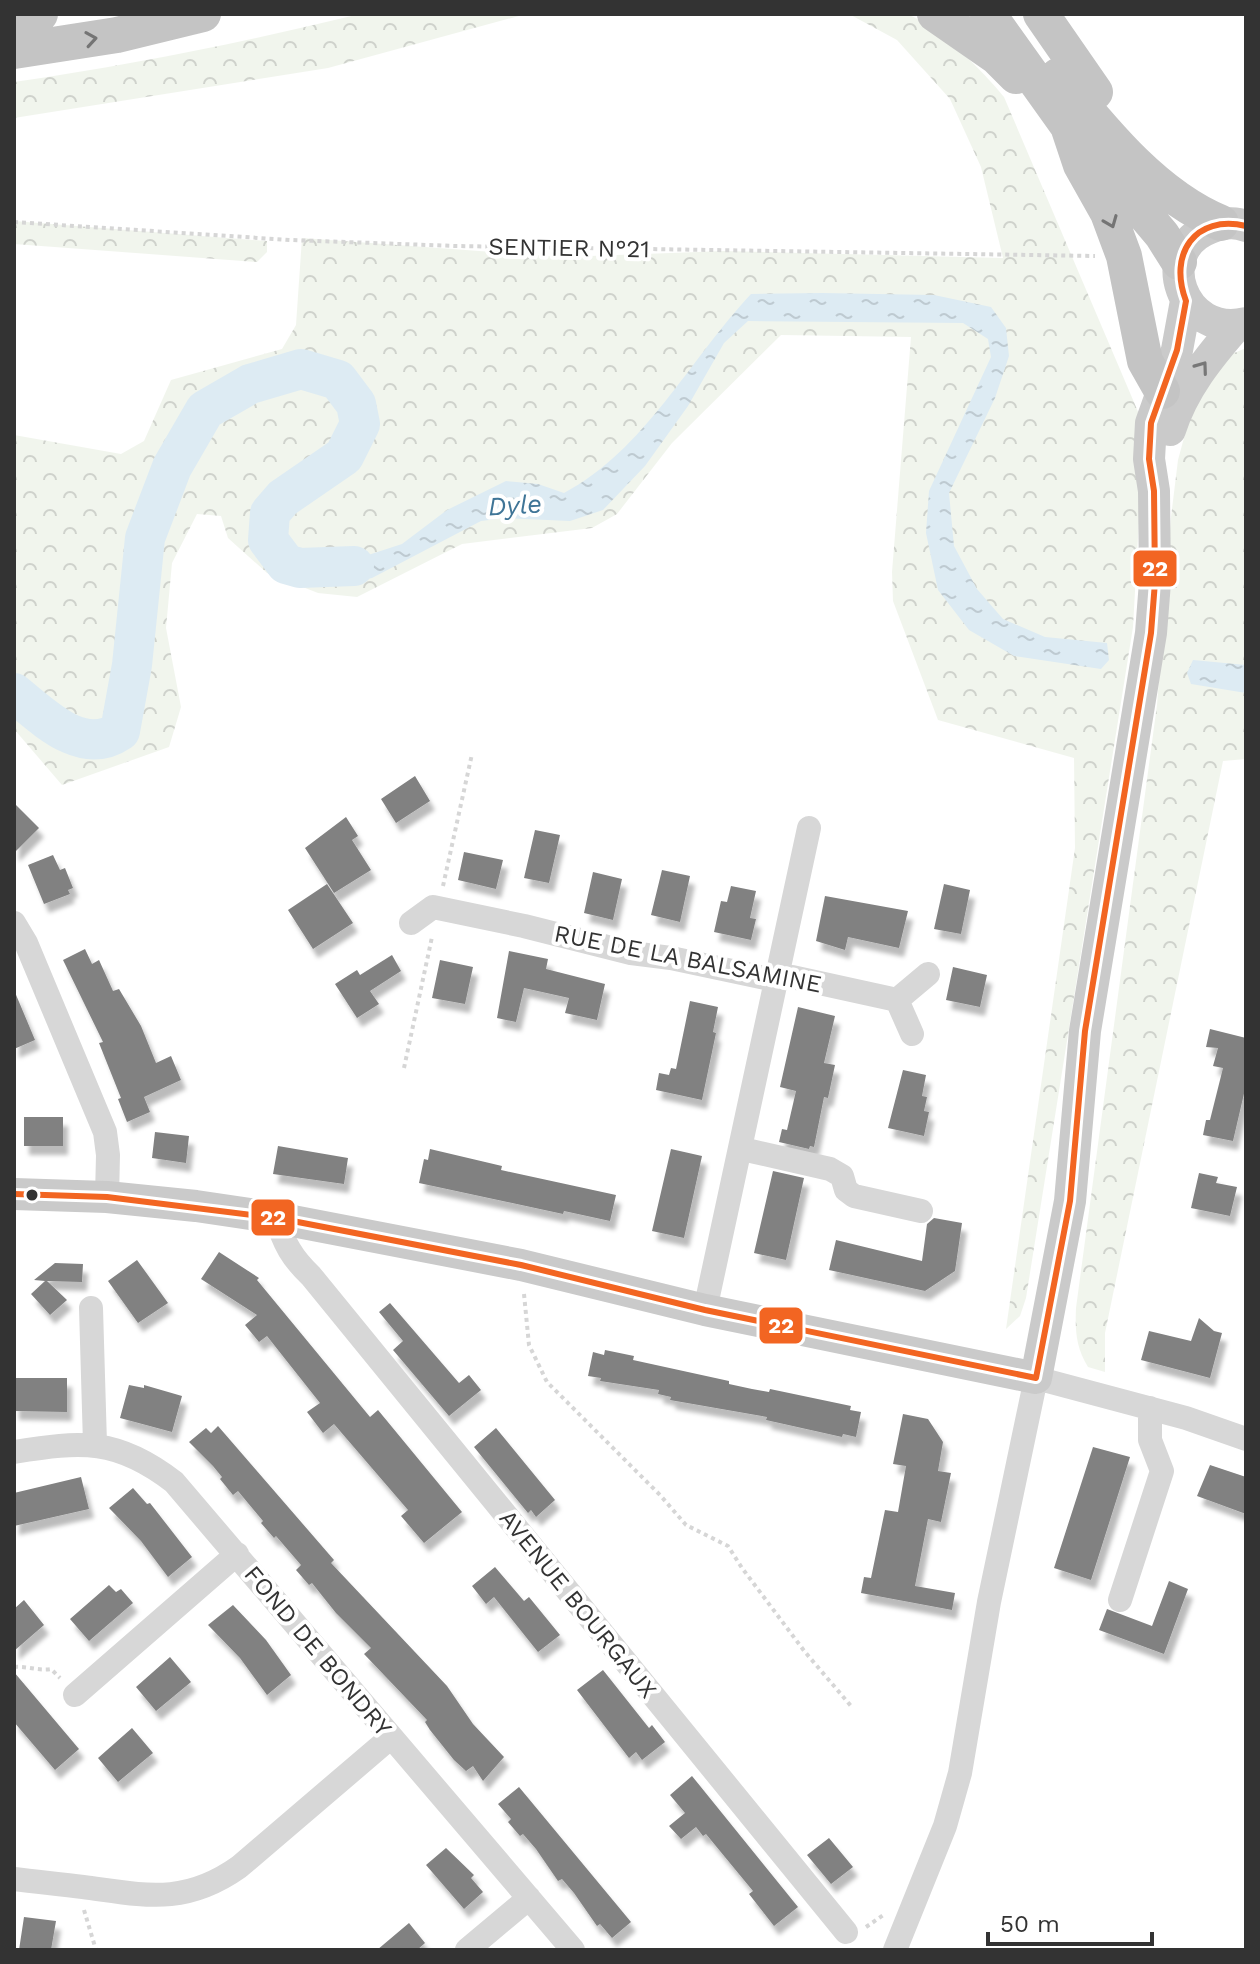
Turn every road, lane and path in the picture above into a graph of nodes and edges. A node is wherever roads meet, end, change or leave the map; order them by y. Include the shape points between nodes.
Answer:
1 (40, 14) edge
2 (203, 14) edge
3 (935, 14) edge
4 (988, 14) edge
5 (1012, 14) edge
6 (1041, 14) edge
7 (14, 18) edge
8 (14, 51) edge
9 (1068, 126) junction
10 (1118, 144) junction
11 (14, 222) edge
12 (1234, 224) edge
13 (1124, 256) junction
14 (1179, 262) junction
15 (1186, 301) junction
16 (1241, 324) edge
17 (1162, 391) junction
18 (1154, 491) junction
19 (809, 828) dead end
20 (14, 923) edge
21 (411, 923) dead end
22 (928, 974) dead end
23 (775, 980) junction
24 (897, 1000) junction
25 (912, 1034) dead end
26 (742, 1149) junction
27 (14, 1194) edge
28 (107, 1197) junction
29 (921, 1211) dead end
30 (277, 1218) junction
31 (314, 1225) junction
32 (521, 1265) junction
33 (311, 1276) junction
34 (91, 1308) dead end
35 (705, 1310) junction
36 (1036, 1378) junction
37 (1150, 1408) junction
38 (1246, 1439) edge
39 (95, 1444) junction
40 (14, 1452) edge
41 (237, 1554) junction
42 (1120, 1600) dead end
43 (14, 1667) edge
44 (75, 1695) joint
45 (851, 1706) dead end
46 (390, 1738) junction
47 (14, 1879) edge
48 (83, 1887) junction
49 (529, 1898) junction
50 (846, 1932) dead end
51 (96, 1950) edge
52 (467, 1950) edge
53 (573, 1950) edge
54 (895, 1950) edge

1 - 7 highway
8 -> 2 highway via 117,35
3 - 9 highway via 997,57
4 - 9 highway
5 - 10 highway
6 - 10 highway via 1109,112
9 -> 13 highway
9 - 14 highway
10 - 12 highway via 1157,185 1195,212
11 - 13 path, SENTIER N°21 via 441,246
12 - 14 main road via 1203,230
13 - 17 highway via 1145,361
14 - 15 main road
15 - 16 main road via 1208,321
15 - 17 main road
18 -> 16 main road via 1182,397
17 - 18 main road via 1151,423
18 - 36 main road via 1151,633 1085,1031 1070,1201
19 - 23 street
20 - 28 street via 105,1132
21 - 23 street, RUE DE LA BALSAMINE via 428,896 631,953
22 - 24 street
23 - 24 street, RUE DE LA BALSAMINE via 792,977
23 - 26 street
24 - 25 street
26 - 29 street via 830,1169 842,1176 854,1196
26 - 35 street
27 - 28 main road
28 - 30 main road
30 - 31 main road
30 - 33 street, AVENUE BOURGAUX via 287,1248
31 - 32 main road
31 - 33 street
32 - 35 main road
32 - 45 path via 529,1345 547,1382 686,1525 728,1546
33 - 50 street, AVENUE BOURGAUX
34 - 39 street
35 - 36 main road
36 - 37 street
36 - 54 street via 960,1773 945,1826
37 - 38 street
37 - 42 street via 1150,1440 1162,1471
39 - 40 street, FOND DE BONDRY
39 - 41 street, FOND DE BONDRY via 152,1464
41 - 44 street
41 - 46 street, FOND DE BONDRY
43 - 44 path via 51,1669
46 - 48 street via 222,1879 160,1896
46 - 49 street, FOND DE BONDRY
47 - 48 street
48 - 51 path via 82,1904
49 - 52 street
49 - 53 street, FOND DE BONDRY

